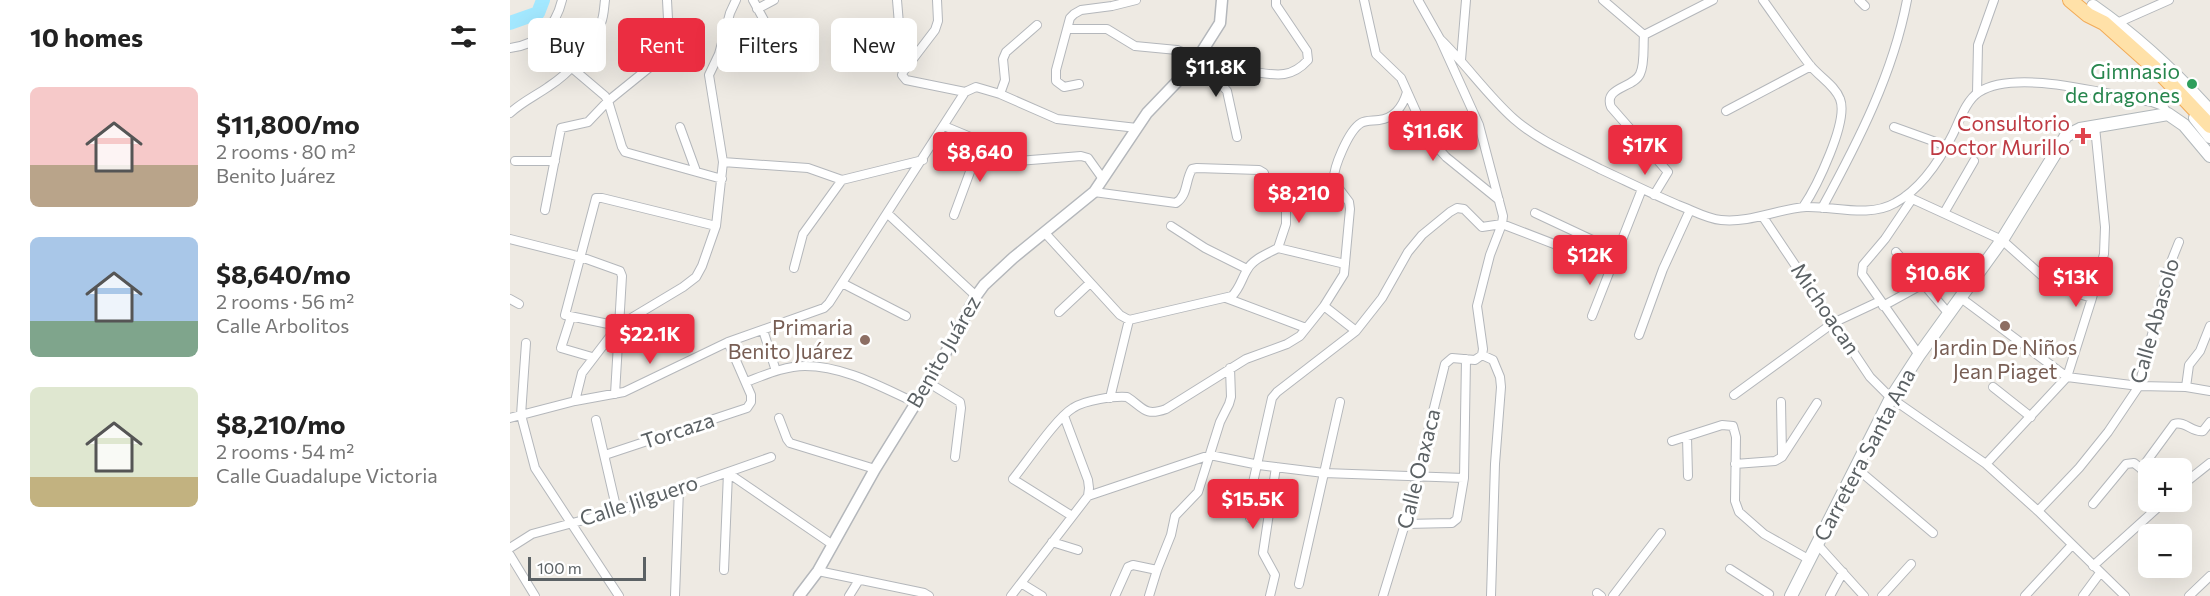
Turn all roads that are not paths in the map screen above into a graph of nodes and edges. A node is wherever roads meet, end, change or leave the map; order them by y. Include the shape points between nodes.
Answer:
1 (562, 0) edge
2 (605, 0) edge
3 (667, 0) edge
4 (736, 0) edge
5 (774, 0) edge
6 (897, 0) edge
7 (937, 0) edge
8 (1136, 0) edge
9 (1222, 0) edge
10 (1364, 0) edge
11 (1418, 0) edge
12 (1466, 0) edge
13 (1603, 0) edge
14 (1713, 0) edge
15 (1763, 0) edge
16 (1906, 0) edge
17 (1994, 0) edge
18 (2070, 0) edge
19 (2169, 0) edge
20 (1276, 1) edge
21 (755, 4) edge
22 (2088, 7) edge
23 (602, 18) edge
24 (668, 18) edge
25 (763, 18) edge
26 (898, 18) edge
27 (2117, 23) junction
28 (1037, 25) dead end
29 (1068, 29) junction
30 (1644, 35) junction
31 (1440, 39) junction
32 (510, 48) edge
33 (917, 54) edge
34 (1197, 58) junction
35 (1461, 60) junction
36 (1811, 66) junction
37 (567, 72) edge
38 (577, 72) edge
39 (644, 72) edge
40 (903, 72) edge
41 (1079, 84) dead end
42 (965, 92) junction
43 (1407, 92) junction
44 (1977, 93) junction
45 (1000, 94) junction
46 (608, 102) junction
47 (1726, 111) dead end
48 (2210, 111) edge
49 (510, 113) edge
50 (2168, 114) junction
51 (2210, 120) edge
52 (944, 126) junction
53 (2210, 126) edge
54 (680, 127) dead end
55 (1894, 127) dead end
56 (2095, 127) junction
57 (1137, 128) junction
58 (1237, 137) dead end
59 (2210, 137) edge
60 (981, 142) junction
61 (1947, 146) junction
62 (2210, 156) edge
63 (923, 160) junction
64 (515, 161) dead end
65 (555, 161) junction
66 (1974, 161) dead end
67 (723, 162) junction
68 (696, 171) junction
69 (722, 179) junction
70 (1103, 179) junction
71 (842, 180) junction
72 (1642, 189) junction
73 (1094, 192) junction
74 (1341, 193) junction
75 (1654, 195) junction
76 (1286, 196) junction
77 (1909, 197) junction
78 (1499, 200) junction
79 (1803, 207) junction
80 (1822, 208) junction
81 (545, 210) dead end
82 (1690, 210) junction
83 (1534, 213) dead end
84 (1944, 213) junction
85 (888, 214) junction
86 (954, 215) dead end
87 (1763, 217) junction
88 (1502, 225) junction
89 (716, 226) junction
90 (1171, 226) dead end
91 (1045, 233) junction
92 (510, 239) edge
93 (2002, 240) junction
94 (2179, 242) dead end
95 (1278, 248) junction
96 (1617, 251) junction
97 (1896, 252) dead end
98 (581, 256) junction
99 (1345, 264) junction
100 (1611, 266) junction
101 (794, 268) dead end
102 (1247, 269) junction
103 (1090, 283) junction
104 (842, 284) junction
105 (1923, 284) junction
106 (976, 296) junction
107 (1226, 298) junction
108 (1961, 298) junction
109 (2092, 298) junction
110 (510, 299) edge
111 (1881, 303) junction
112 (519, 304) dead end
113 (1324, 306) junction
114 (1059, 312) dead end
115 (1949, 314) junction
116 (568, 316) junction
117 (906, 316) dead end
118 (1592, 316) dead end
119 (1129, 320) junction
120 (1833, 323) junction
121 (618, 326) junction
122 (2210, 326) edge
123 (1306, 328) junction
124 (763, 330) junction
125 (1356, 331) junction
126 (1639, 335) dead end
127 (728, 342) junction
128 (526, 343) dead end
129 (1482, 355) junction
130 (1919, 356) junction
131 (592, 357) junction
132 (1466, 359) junction
133 (1230, 368) junction
134 (776, 371) junction
135 (2067, 376) junction
136 (746, 382) junction
137 (929, 383) junction
138 (2139, 386) junction
139 (1993, 387) dead end
140 (2186, 387) junction
141 (2210, 391) edge
142 (615, 394) junction
143 (1734, 395) dead end
144 (1110, 398) junction
145 (1891, 398) junction
146 (575, 401) junction
147 (1340, 402) dead end
148 (1781, 402) dead end
149 (916, 403) junction
150 (1817, 403) dead end
151 (521, 415) junction
152 (1064, 416) junction
153 (2031, 417) junction
154 (510, 418) edge
155 (779, 418) dead end
156 (596, 420) dead end
157 (2210, 422) edge
158 (1688, 437) junction
159 (1672, 441) dead end
160 (605, 455) junction
161 (1210, 455) junction
162 (771, 457) dead end
163 (955, 457) dead end
164 (1782, 457) junction
165 (2153, 458) edge
166 (2210, 463) edge
167 (1735, 464) junction
168 (1986, 464) junction
169 (1259, 465) junction
170 (1855, 466) junction
171 (1276, 467) junction
172 (2138, 467) edge
173 (875, 469) junction
174 (728, 473) junction
175 (1324, 473) junction
176 (1688, 476) dead end
177 (1418, 477) junction
178 (2192, 477) edge
179 (1464, 478) junction
180 (679, 489) junction
181 (1088, 496) junction
182 (2093, 504) dead end
183 (616, 511) junction
184 (2038, 511) junction
185 (2153, 512) edge
186 (1072, 516) junction
187 (1250, 518) dead end
188 (570, 524) junction
189 (1405, 525) junction
190 (1661, 533) dead end
191 (1933, 533) dead end
192 (1052, 542) junction
193 (1817, 544) junction
194 (833, 545) junction
195 (2072, 545) junction
196 (510, 548) edge
197 (1078, 550) dead end
198 (510, 555) edge
199 (1809, 560) junction
200 (1911, 564) dead end
201 (2093, 566) junction
202 (1730, 569) dead end
203 (724, 570) dead end
204 (1157, 570) junction
205 (818, 571) junction
206 (1843, 572) junction
207 (2100, 573) junction
208 (2210, 576) edge
209 (859, 580) junction
210 (1021, 583) junction
211 (1299, 584) dead end
212 (535, 596) edge
213 (619, 596) edge
214 (675, 596) edge
215 (800, 596) edge
216 (849, 596) edge
217 (928, 596) edge
218 (1011, 596) edge
219 (1042, 596) edge
220 (1115, 596) edge
221 (1149, 596) edge
222 (1270, 596) edge
223 (1383, 596) edge
224 (1491, 596) edge
225 (1614, 596) edge
226 (1768, 596) edge
227 (1791, 596) edge
228 (1830, 596) edge
229 (1864, 596) edge
230 (1882, 596) edge
231 (2025, 596) edge
232 (2083, 596) edge
233 (2125, 596) edge
234 (2189, 596) edge

1 - 32 street via 554,23 536,40
2 - 23 street
3 - 24 street
4 - 67 street via 709,75
5 - 21 street
6 - 26 street
7 - 33 street via 935,30
8 - 29 street via 1081,10 1070,18
9 - 34 street, Benito Juárez via 1220,22
10 - 43 street via 1376,54 1401,78
11 - 31 street
12 - 35 street
13 - 30 street
14 - 30 street
15 - 36 street
16 - 80 street via 1898,40 1882,83 1854,149
17 - 44 street via 1978,45
18 - 22 main road
19 - 27 street
20 - 34 street via 1307,51 1304,64 1286,75 1273,75
21 - 25 street
22 - 27 main road
22 - 51 main road via 2163,69
22 - 53 main road via 2160,73
22 - 59 main road
27 - 48 main road
28 - 45 street via 1006,52
29 - 34 street via 1107,29 1135,46 1177,50
29 - 41 street via 1056,81 1064,87
30 - 75 street via 1642,72 1614,92 1609,102 1668,172
31 - 35 street
31 - 78 street via 1479,125
34 - 57 street, Benito Juárez
34 - 58 street via 1227,91
35 - 72 street via 1514,119 1528,129
36 - 47 street
36 - 79 street via 1840,98 1841,113 1825,169
37 - 49 street
38 - 46 street
39 - 46 street
40 - 42 street via 906,80
42 - 45 street via 976,87
42 - 52 street
43 - 74 street via 1395,113 1383,120 1362,122 1353,130 1334,172 1334,182
43 - 78 street via 1427,136 1446,157
44 - 50 street via 2004,83 2028,81 2152,102 2163,106
44 - 61 street
45 - 57 street via 1057,119
46 - 65 street via 588,122 561,128
46 - 68 street via 625,152
50 - 56 main road, Carretera Santa Ana
50 - 62 main road via 2184,125
52 - 60 street
52 - 63 street
54 - 68 street
55 - 61 street
56 - 93 main road, Carretera Santa Ana via 2075,130 2066,136
56 - 109 street via 2104,248
57 - 70 street, Benito Juárez
60 - 70 street via 1018,161 1088,158
60 - 86 street
61 - 77 street
63 - 71 street
63 - 85 street
64 - 65 street
65 - 81 street
66 - 84 street
67 - 69 street
67 - 71 street via 808,168
68 - 69 street
69 - 89 street
70 - 73 street, Benito Juárez
71 - 101 street via 803,234
72 - 75 street
72 - 96 street
73 - 76 street via 1176,203 1184,195 1189,173 1197,168 1259,170 1264,173 1270,195
73 - 91 street, Benito Juárez
74 - 76 street
74 - 99 street via 1350,209
75 - 82 street
76 - 95 street via 1286,224
77 - 80 street via 1871,210
77 - 84 street
77 - 111 street via 1885,238 1863,265 1862,274
78 - 88 street
79 - 80 street
79 - 87 street
82 - 87 street via 1719,220
82 - 126 street
83 - 96 street
84 - 93 street
85 - 104 street
85 - 106 street
87 - 120 street, Michoacan
88 - 100 street
88 - 125 street via 1482,227 1460,208 1437,221 1408,252 1382,298
88 - 129 street via 1477,306
89 - 98 street via 596,198
89 - 121 street via 696,277
90 - 102 street
91 - 103 street
91 - 106 street, Benito Juárez via 993,276
92 - 98 street
93 - 108 main road, Carretera Santa Ana
93 - 109 street via 2049,282
94 - 138 street, Calle Abasolo
95 - 99 street
95 - 102 street
96 - 100 street
97 - 105 street
98 - 116 street
98 - 121 street via 620,271
99 - 113 street via 1340,281
100 - 118 street
102 - 107 street via 1236,292
103 - 114 street
103 - 119 street via 1119,315
104 - 117 street
104 - 124 street via 824,308
105 - 111 street
105 - 115 street
106 - 137 street, Benito Juárez
107 - 119 street
107 - 123 street
108 - 115 main road, Carretera Santa Ana
108 - 135 street
109 - 135 street
110 - 112 street
111 - 120 street
111 - 130 street
113 - 123 street
113 - 125 street
115 - 130 main road, Carretera Santa Ana
116 - 121 street
116 - 131 street via 561,348
119 - 144 street
120 - 143 street
120 - 145 street, Michoacan via 1870,376
121 - 131 street
121 - 142 street
122 - 140 street via 2200,351 2189,365
123 - 133 street via 1294,340
124 - 127 street
124 - 134 street
125 - 169 street via 1272,398
127 - 136 street
127 - 142 street
128 - 151 street
129 - 132 street, Calle Oaxaca
129 - 224 street via 1493,360 1501,387
130 - 145 main road, Carretera Santa Ana
131 - 146 street via 580,378
132 - 177 street, Calle Oaxaca via 1452,358 1445,364
132 - 179 street, Calle Oaxaca
133 - 144 street via 1157,412 1141,409 1128,397
133 - 161 street via 1229,404
134 - 136 street
134 - 149 street via 804,366 860,377
135 - 138 street
135 - 153 street
136 - 160 street, Torcaza via 751,395 747,408
137 - 149 street, Benito Juárez
137 - 163 street via 960,402
138 - 140 street
138 - 184 street, Calle Abasolo via 2079,468
139 - 153 street
140 - 141 street
142 - 146 street
144 - 152 street via 1076,406
145 - 168 street, Michoacan
145 - 170 main road, Carretera Santa Ana
146 - 151 street
147 - 175 street
148 - 164 street
149 - 173 street, Benito Juárez
150 - 164 street
151 - 154 street
151 - 188 street via 535,468
152 - 181 street via 1088,480
152 - 186 street via 1013,479
153 - 168 street
155 - 173 street via 790,443
156 - 160 street
157 - 165 street via 2198,432 2174,424
158 - 159 street
158 - 167 street via 1722,425 1733,426
158 - 176 street
160 - 183 street
161 - 169 street
161 - 181 street
161 - 204 street via 1194,499 1175,516 1172,535
162 - 174 street, Calle Jilguero
164 - 167 street
166 - 178 street
167 - 199 street via 1735,501 1739,512 1764,534
168 - 184 street, Michoacan
169 - 171 street
169 - 187 street via 1252,487
170 - 191 street
170 - 193 main road, Carretera Santa Ana
171 - 175 street
171 - 222 street via 1263,553 1275,575
172 - 182 street via 2126,464
173 - 194 street, Benito Juárez
174 - 180 street, Calle Jilguero
174 - 194 street
174 - 203 street
175 - 177 street
175 - 211 street
177 - 179 street
177 - 189 street, Calle Oaxaca
179 - 189 street, Calle Oaxaca via 1456,521
180 - 183 street, Calle Jilguero
180 - 214 street
181 - 186 street
183 - 188 street, Calle Jilguero
184 - 195 street, Michoacan
185 - 201 street
186 - 192 street
188 - 196 street, Calle Jilguero via 531,534
188 - 213 street
189 - 223 street, Calle Oaxaca
190 - 225 street
192 - 197 street
192 - 210 street
193 - 199 main road, Carretera Santa Ana
193 - 206 street
194 - 205 street, Benito Juárez
195 - 201 street, Michoacan
195 - 231 street
198 - 212 street
199 - 227 main road, Carretera Santa Ana
200 - 230 street
201 - 207 street, Michoacan
202 - 226 street
204 - 220 street via 1128,567
204 - 221 street
205 - 209 street
205 - 215 street, Benito Juárez
206 - 228 street
206 - 229 street
207 - 232 street
207 - 233 street, Michoacan
208 - 234 street
209 - 216 street
209 - 217 street
210 - 218 street
210 - 219 street

